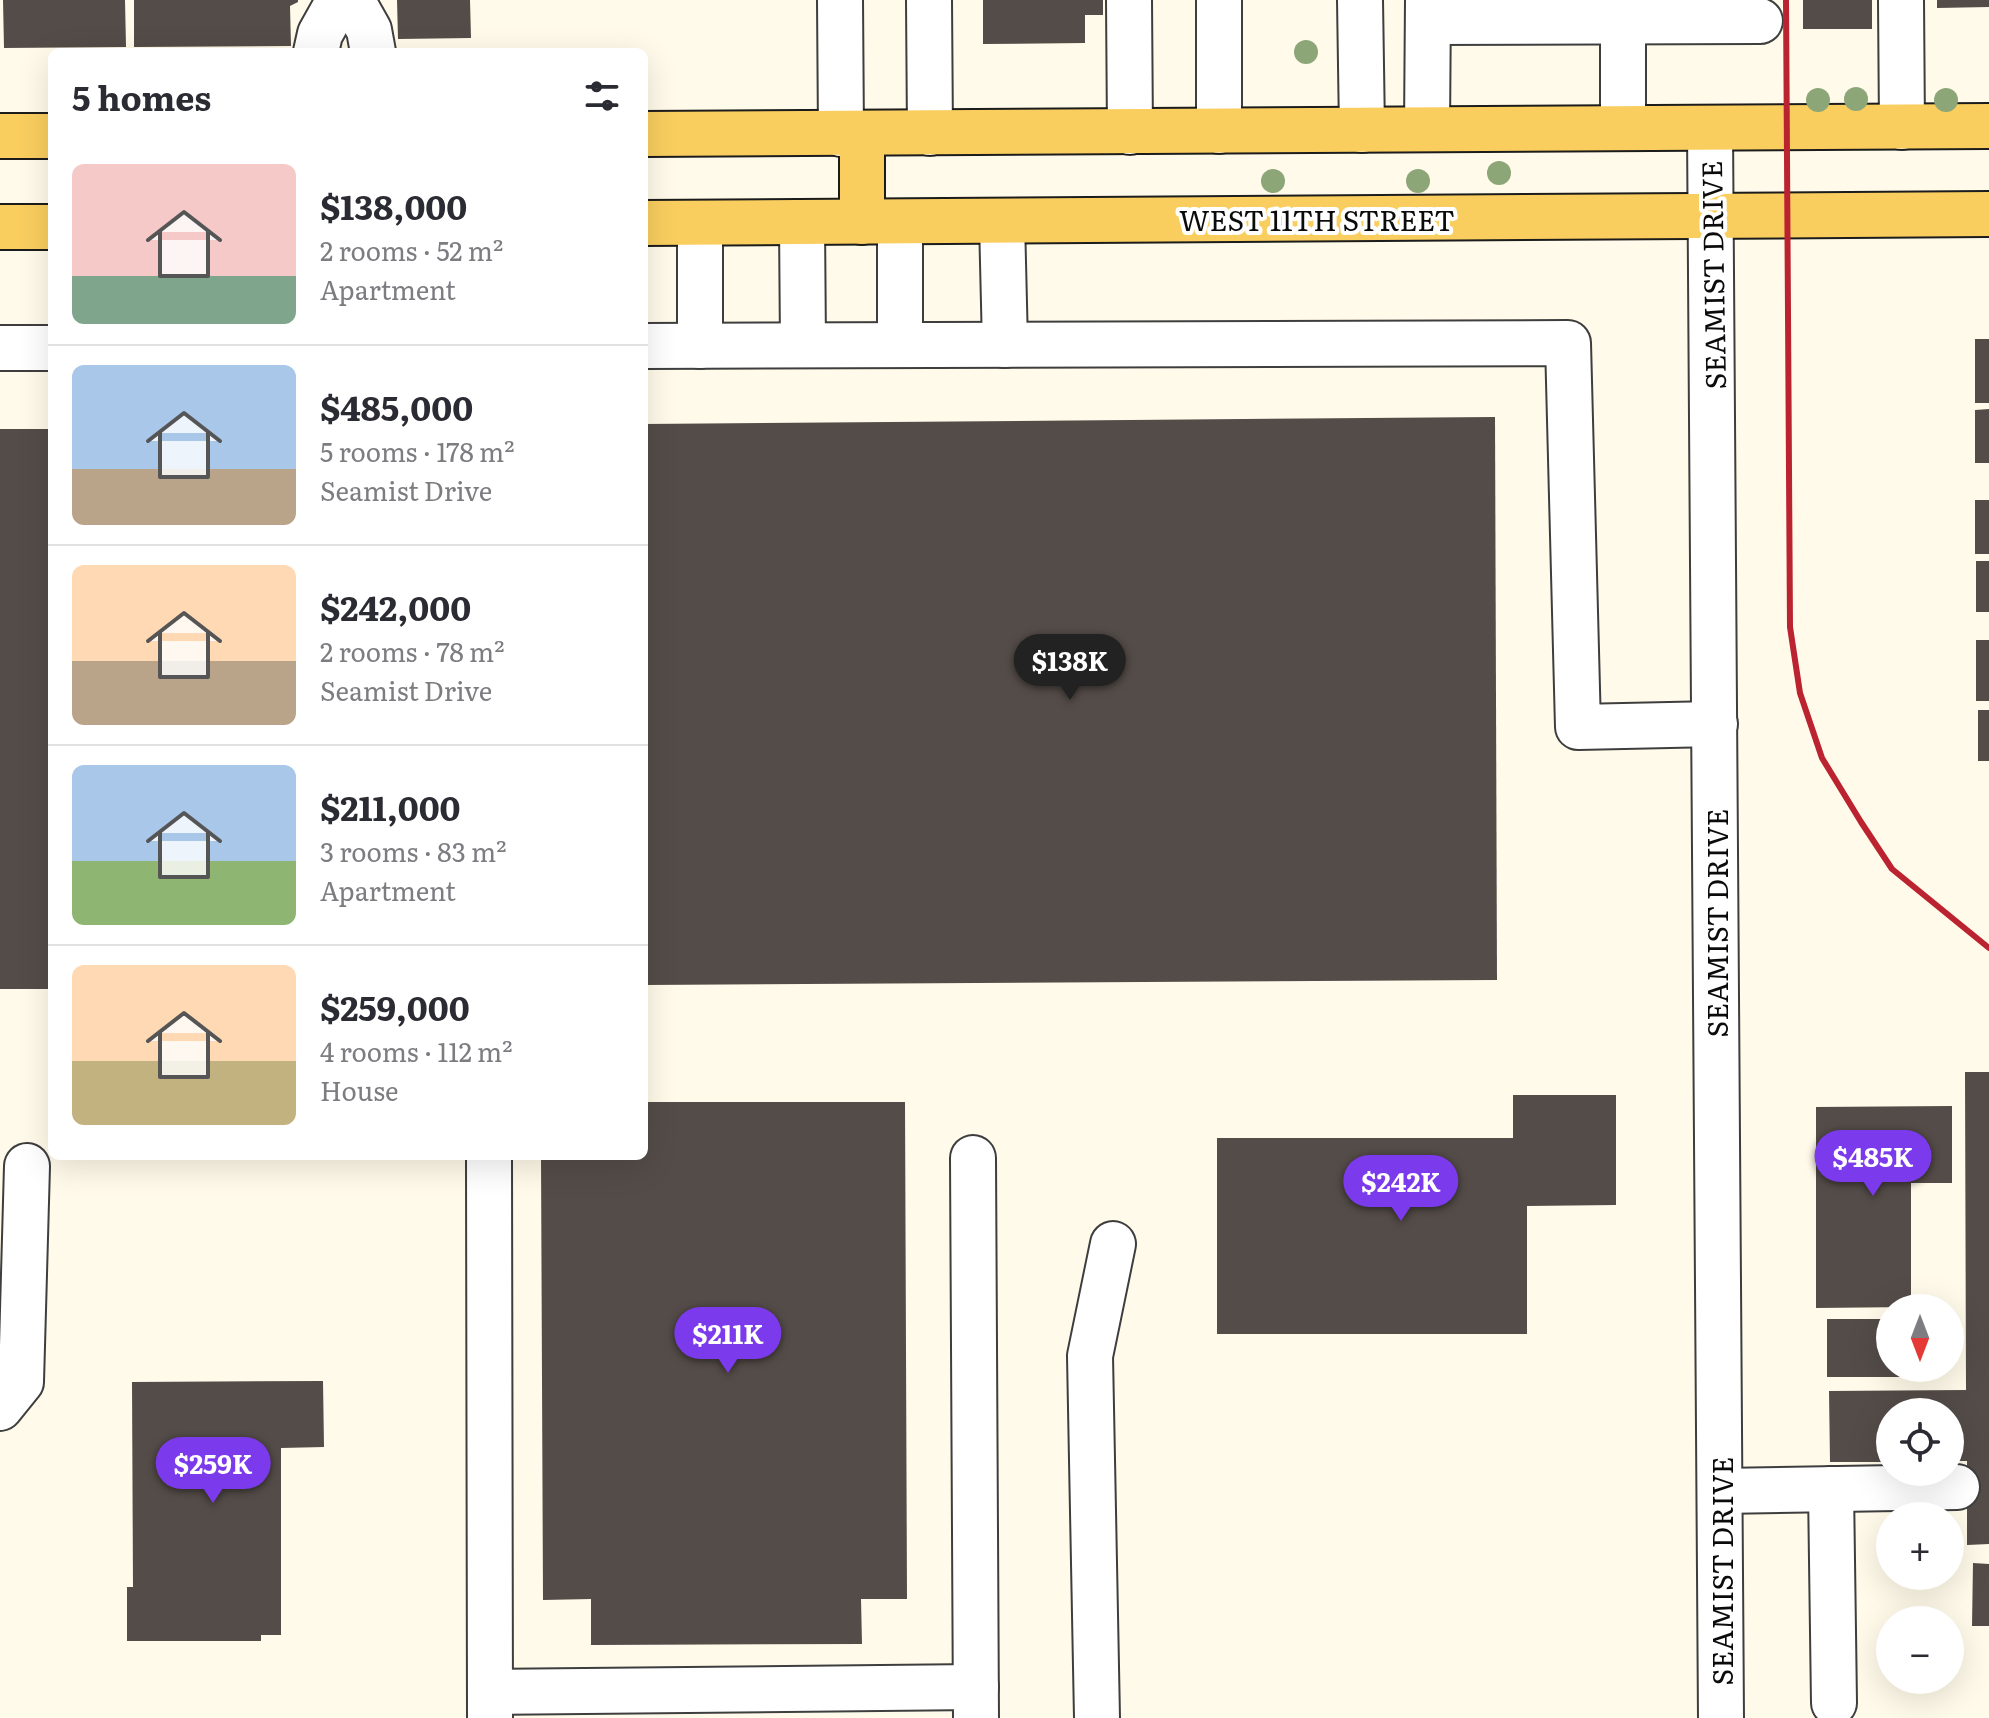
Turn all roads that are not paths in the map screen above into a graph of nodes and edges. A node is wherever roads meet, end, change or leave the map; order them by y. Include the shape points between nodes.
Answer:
1 (339, 0) edge
2 (352, 0) edge
3 (840, 0) edge
4 (929, 0) edge
5 (1129, 0) edge
6 (1219, 0) edge
7 (1360, 0) edge
8 (1901, 0) edge
9 (1428, 11) edge
10 (1623, 21) junction
11 (1760, 21) dead end
12 (317, 48) edge
13 (372, 48) edge
14 (1989, 126) edge
15 (1902, 127) junction
16 (1623, 128) junction
17 (1427, 129) junction
18 (1710, 129) junction
19 (1362, 130) junction
20 (1219, 131) junction
21 (1130, 132) junction
22 (930, 133) junction
23 (648, 134) edge
24 (852, 134) junction
25 (0, 136) edge
26 (48, 136) edge
27 (1989, 214) edge
28 (1712, 216) junction
29 (1002, 221) junction
30 (881, 222) junction
31 (648, 223) edge
32 (700, 223) junction
33 (802, 223) junction
34 (0, 227) edge
35 (48, 227) edge
36 (803, 345) junction
37 (900, 345) junction
38 (1005, 345) junction
39 (648, 346) edge
40 (700, 346) junction
41 (0, 348) edge
42 (48, 348) edge
43 (1715, 724) junction
44 (973, 1158) dead end
45 (489, 1160) edge
46 (27, 1166) dead end
47 (1113, 1244) dead end
48 (0, 1408) edge
49 (1957, 1487) dead end
50 (1831, 1489) junction
51 (1720, 1491) junction
52 (976, 1703) edge
53 (1834, 1703) dead end
54 (490, 1705) edge
55 (1097, 1718) edge
56 (1721, 1718) edge

1 - 12 street
2 - 13 street
3 - 24 street
4 - 22 street
5 - 21 street
6 - 20 street
7 - 19 street
8 - 15 street
9 - 10 street
9 - 17 street
10 - 11 street
10 - 16 street
14 - 15 main road
15 - 18 main road
16 - 17 main road
16 - 18 main road
17 - 19 main road
18 - 28 street, SEAMIST DRIVE
19 - 20 main road
20 - 21 main road
21 - 22 main road
22 - 24 main road
23 - 24 main road
24 - 30 main road
25 - 26 main road
27 - 28 main road, WEST 11TH STREET
28 - 29 main road, WEST 11TH STREET
28 - 43 street, SEAMIST DRIVE
29 - 30 main road, WEST 11TH STREET
29 - 38 street
30 - 33 main road, WEST 11TH STREET
30 - 37 street
31 - 32 main road, WEST 11TH STREET
32 - 33 main road, WEST 11TH STREET
32 - 40 street
33 - 36 street
34 - 35 main road
36 - 37 street
36 - 40 street
37 - 38 street
38 - 43 street via 1568,343 1578,727
39 - 40 street
41 - 42 street
43 - 51 street, SEAMIST DRIVE
44 - 52 street
45 - 54 street
46 - 48 street via 21,1382
47 - 55 street via 1090,1356
49 - 50 street
50 - 51 street
50 - 53 street
51 - 56 street, SEAMIST DRIVE
52 - 54 street

